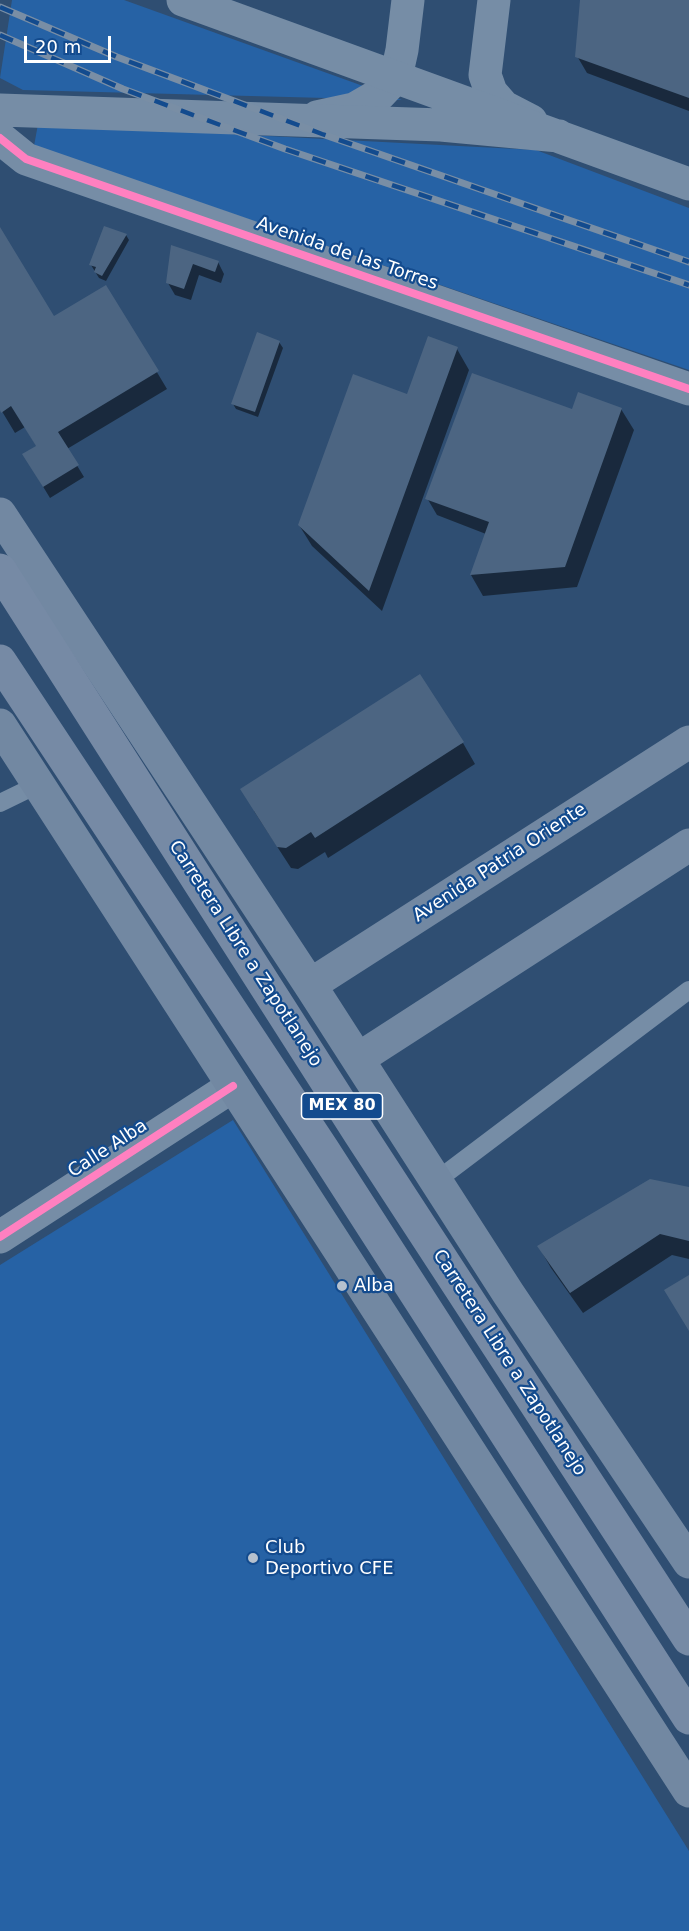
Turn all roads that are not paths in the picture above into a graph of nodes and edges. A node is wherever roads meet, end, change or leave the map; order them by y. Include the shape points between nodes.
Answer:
1 (183, 0) edge
2 (408, 0) edge
3 (494, 0) edge
4 (396, 77) junction
5 (0, 110) edge
6 (300, 120) junction
7 (559, 136) junction
8 (0, 138) edge
9 (689, 184) edge
10 (689, 389) edge
11 (0, 514) edge
12 (0, 570) edge
13 (0, 661) edge
14 (0, 725) edge
15 (689, 742) edge
16 (39, 784) junction
17 (0, 803) edge
18 (689, 845) edge
19 (310, 985) junction
20 (689, 990) edge
21 (358, 1059) junction
22 (233, 1086) junction
23 (436, 1181) junction
24 (0, 1237) edge
25 (686, 1539) edge
26 (689, 1639) edge
27 (689, 1718) edge
28 (689, 1791) edge

1 - 4 street
2 - 4 street
3 - 7 street via 485,75 491,92 504,106
4 - 6 street via 380,94 354,110
4 - 7 street
5 - 6 street
6 - 7 street via 477,127
7 - 9 street
8 - 10 street, Avenida de las Torres via 26,159
11 - 19 main road, Carretera Libre a Zapotlanejo
12 - 26 main road, Carretera Libre a Zapotlanejo / MEX 80
13 - 27 main road, MEX 80 via 324,1151
14 - 16 main road
15 - 19 main road, Avenida Patria Oriente
16 - 17 lane
16 - 22 main road
18 - 21 main road
19 - 21 main road, Carretera Libre a Zapotlanejo
20 - 23 lane
21 - 23 main road, Carretera Libre a Zapotlanejo
22 - 24 street, Calle Alba
22 - 28 main road
23 - 25 main road, Carretera Libre a Zapotlanejo via 645,1499

